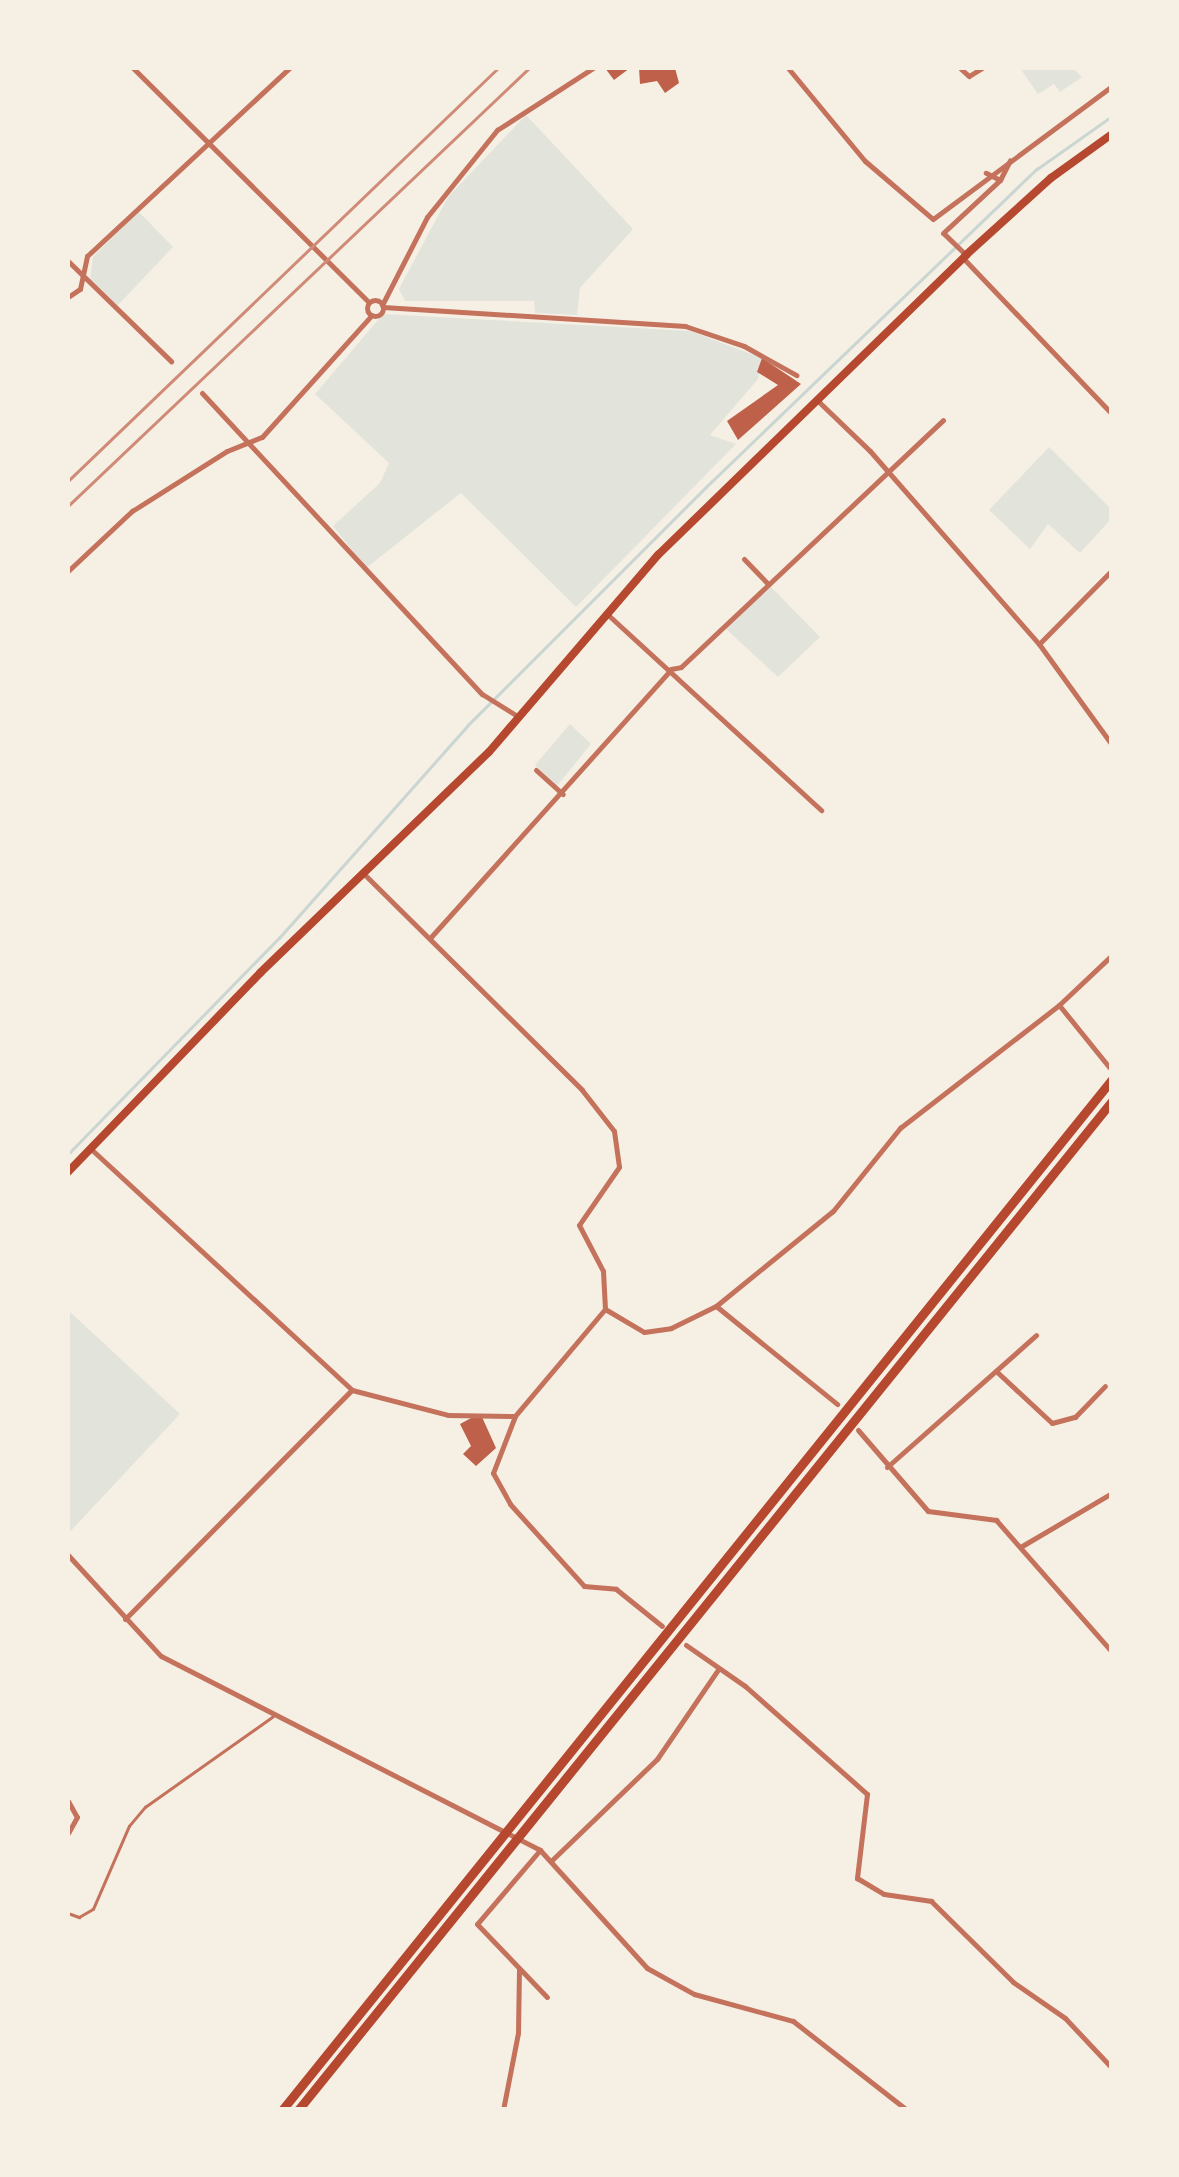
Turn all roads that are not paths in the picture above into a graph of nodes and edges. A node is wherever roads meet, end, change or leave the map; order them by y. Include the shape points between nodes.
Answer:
1 (134, 68) edge
2 (289, 68) edge
3 (592, 68) edge
4 (788, 68) edge
5 (960, 68) edge
6 (982, 68) edge
7 (1112, 86) edge
8 (1112, 134) edge
9 (210, 141) junction
10 (1011, 157) junction
11 (986, 173) junction
12 (1000, 180) junction
13 (964, 254) junction
14 (68, 262) edge
15 (80, 275) junction
16 (68, 297) edge
17 (369, 302) junction
18 (382, 306) junction
19 (372, 315) junction
20 (172, 361) dead end
21 (796, 375) dead end
22 (202, 393) dead end
23 (816, 399) junction
24 (1112, 414) edge
25 (943, 420) dead end
26 (253, 442) junction
27 (884, 471) junction
28 (744, 559) dead end
29 (1112, 570) edge
30 (68, 571) edge
31 (768, 584) junction
32 (606, 613) junction
33 (1039, 644) junction
34 (671, 668) junction
35 (518, 717) junction
36 (1112, 745) edge
37 (536, 770) dead end
38 (563, 794) junction
39 (820, 810) dead end
40 (362, 873) junction
41 (430, 938) junction
42 (1112, 955) edge
43 (1059, 1005) junction
44 (1109, 1067) edge
45 (1112, 1080) edge
46 (1112, 1100) edge
47 (90, 1148) junction
48 (68, 1172) edge
49 (716, 1306) junction
50 (605, 1309) junction
51 (1036, 1335) dead end
52 (996, 1371) junction
53 (1105, 1386) dead end
54 (352, 1390) junction
55 (837, 1404) dead end
56 (515, 1416) junction
57 (858, 1430) dead end
58 (887, 1467) junction
59 (1112, 1493) edge
60 (1022, 1546) junction
61 (68, 1555) edge
62 (125, 1619) junction
63 (662, 1626) dead end
64 (686, 1646) dead end
65 (1112, 1652) edge
66 (717, 1671) junction
67 (274, 1716) junction
68 (68, 1802) edge
69 (68, 1833) edge
70 (540, 1850) junction
71 (552, 1860) junction
72 (68, 1913) edge
73 (520, 1970) junction
74 (547, 1997) dead end
75 (1112, 2068) edge
76 (282, 2110) edge
77 (298, 2110) edge
78 (503, 2110) edge
79 (907, 2110) edge

1 - 9 street
2 - 9 street
3 - 18 street via 497,130 428,216
4 - 11 street via 865,160 933,219
5 - 6 street via 969,76
7 - 10 street
8 - 13 main road
9 - 15 street via 87,256
9 - 17 street
10 - 11 street
10 - 12 street
11 - 12 street
12 - 13 street via 944,233
13 - 23 main road
13 - 24 street
14 - 15 street
15 - 16 street via 80,289
15 - 20 street
17 - 18 street
17 - 19 street
18 - 19 street
18 - 21 street via 685,326 744,346
19 - 26 street via 301,400
22 - 26 street
23 - 27 street
23 - 32 main road
25 - 27 street
26 - 30 street via 146,502
26 - 35 street via 482,694
27 - 31 street
27 - 33 street
28 - 31 street
29 - 33 street
31 - 34 street via 681,667
32 - 34 street
32 - 35 main road
33 - 36 street
34 - 38 street
34 - 39 street
35 - 40 main road
37 - 38 street
38 - 41 street
40 - 41 street
40 - 47 main road
41 - 50 street via 614,1130 619,1167 580,1224 603,1272
42 - 43 street
43 - 44 street
43 - 49 street via 900,1128 832,1211
45 - 76 highway
46 - 77 highway
47 - 48 main road
47 - 54 street
49 - 50 street via 671,1328 644,1332
49 - 55 street
50 - 56 street
51 - 52 street
52 - 53 street via 1052,1423 1075,1417
52 - 58 street
54 - 56 street via 448,1415
54 - 62 street
56 - 63 street via 493,1472 510,1504 584,1586 616,1589
57 - 58 street
58 - 60 street via 928,1511 996,1520
59 - 60 street
60 - 65 street via 1058,1597
61 - 62 street
62 - 67 street via 161,1656
64 - 66 street
66 - 71 street via 657,1758
66 - 75 street via 764,1702 868,1794 857,1878 884,1894 931,1901
67 - 70 street via 290,1718
67 - 72 lane via 145,1807 119,1844 93,1909 79,1917
68 - 69 street via 77,1817
70 - 71 street
70 - 73 street via 477,1924
71 - 79 street via 647,1968 694,1994 792,2022
73 - 74 street
73 - 78 street via 518,2032

